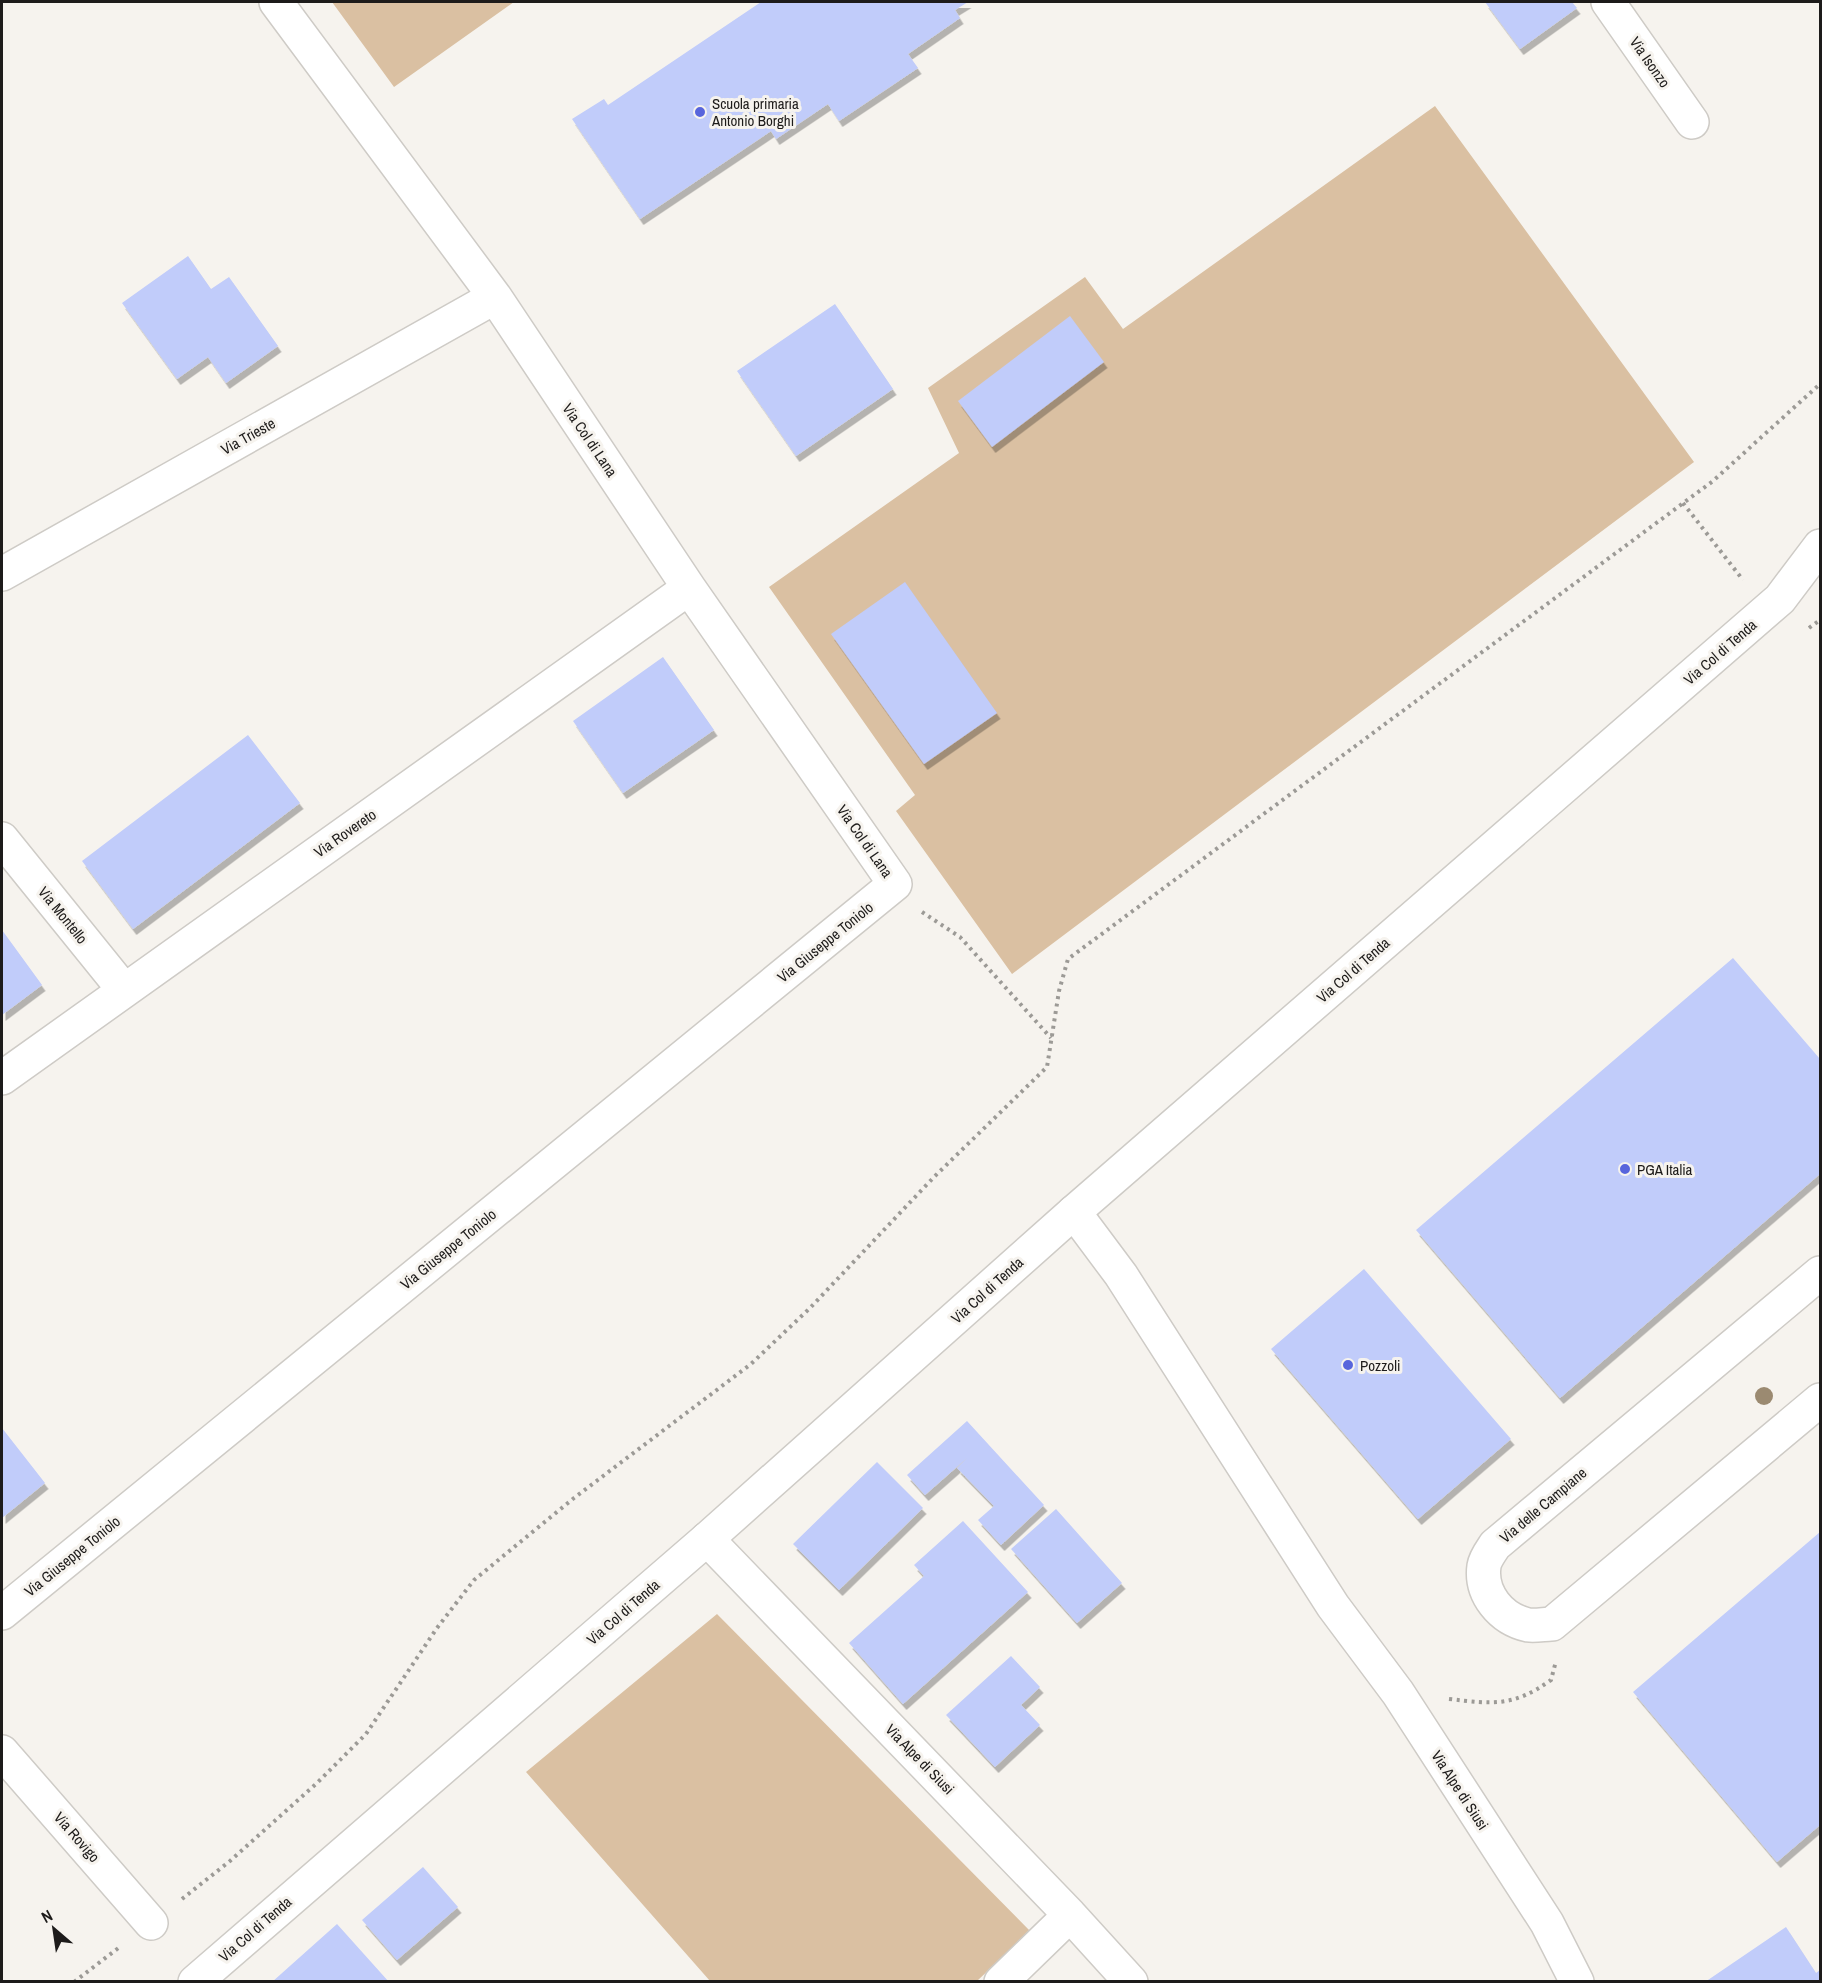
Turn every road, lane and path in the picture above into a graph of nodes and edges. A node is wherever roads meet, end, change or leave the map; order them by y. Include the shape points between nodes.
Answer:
1 (276, 2) edge
2 (1608, 2) edge
3 (1692, 122) dead end
4 (495, 297) junction
5 (1821, 384) edge
6 (1683, 503) junction
7 (1821, 546) edge
8 (2, 574) edge
9 (1821, 581) edge
10 (689, 588) junction
11 (1774, 605) junction
12 (2, 839) edge
13 (896, 884) junction
14 (124, 990) junction
15 (1052, 1038) junction
16 (2, 1078) edge
17 (1074, 1212) junction
18 (1821, 1273) edge
19 (1821, 1400) edge
20 (707, 1539) junction
21 (2, 1613) edge
22 (1552, 1624) junction
23 (1398, 1693) junction
24 (2, 1752) edge
25 (1070, 1915) junction
26 (152, 1923) junction
27 (74, 1982) edge
28 (195, 1982) edge
29 (1001, 1982) edge
30 (1131, 1982) edge
31 (1577, 1982) edge

1 - 4 street, Via Col di Lana
2 - 3 street, Via Isonzo
4 - 8 street, Via Trieste
4 - 10 street, Via Col di Lana
5 - 6 path via 1713,482
6 - 11 path
6 - 15 path via 1068,959
7 - 11 street, Via Col di Tenda
9 - 11 street, Via Col di Tenda
10 - 13 street, Via Col di Lana
10 - 14 street, Via Rovereto
11 - 17 street, Via Col di Tenda
12 - 14 street, Via Montello
13 - 15 path via 921,912 960,937
13 - 21 street, Via Giuseppe Toniolo
14 - 16 street, Via Rovereto
15 - 26 path via 1047,1067 934,1177 810,1308 751,1364 574,1498 474,1580 366,1734 230,1861
17 - 20 street, Via Col di Tenda
17 - 23 street, Via Alpe di Siusi via 1121,1275 1333,1606
18 - 22 street, Via delle Campiane via 1495,1545 1484,1563 1483,1581 1492,1602 1509,1617 1530,1625
19 - 22 street
20 - 25 street, Via Alpe di Siusi
20 - 28 street, Via Col di Tenda
22 - 23 path via 1556,1662 1551,1680 1533,1693 1489,1704
23 - 31 street, Via Alpe di Siusi via 1547,1923
24 - 26 street, Via Rovigo
25 - 29 street
25 - 30 street, Via Alpe di Siusi
26 - 27 path

